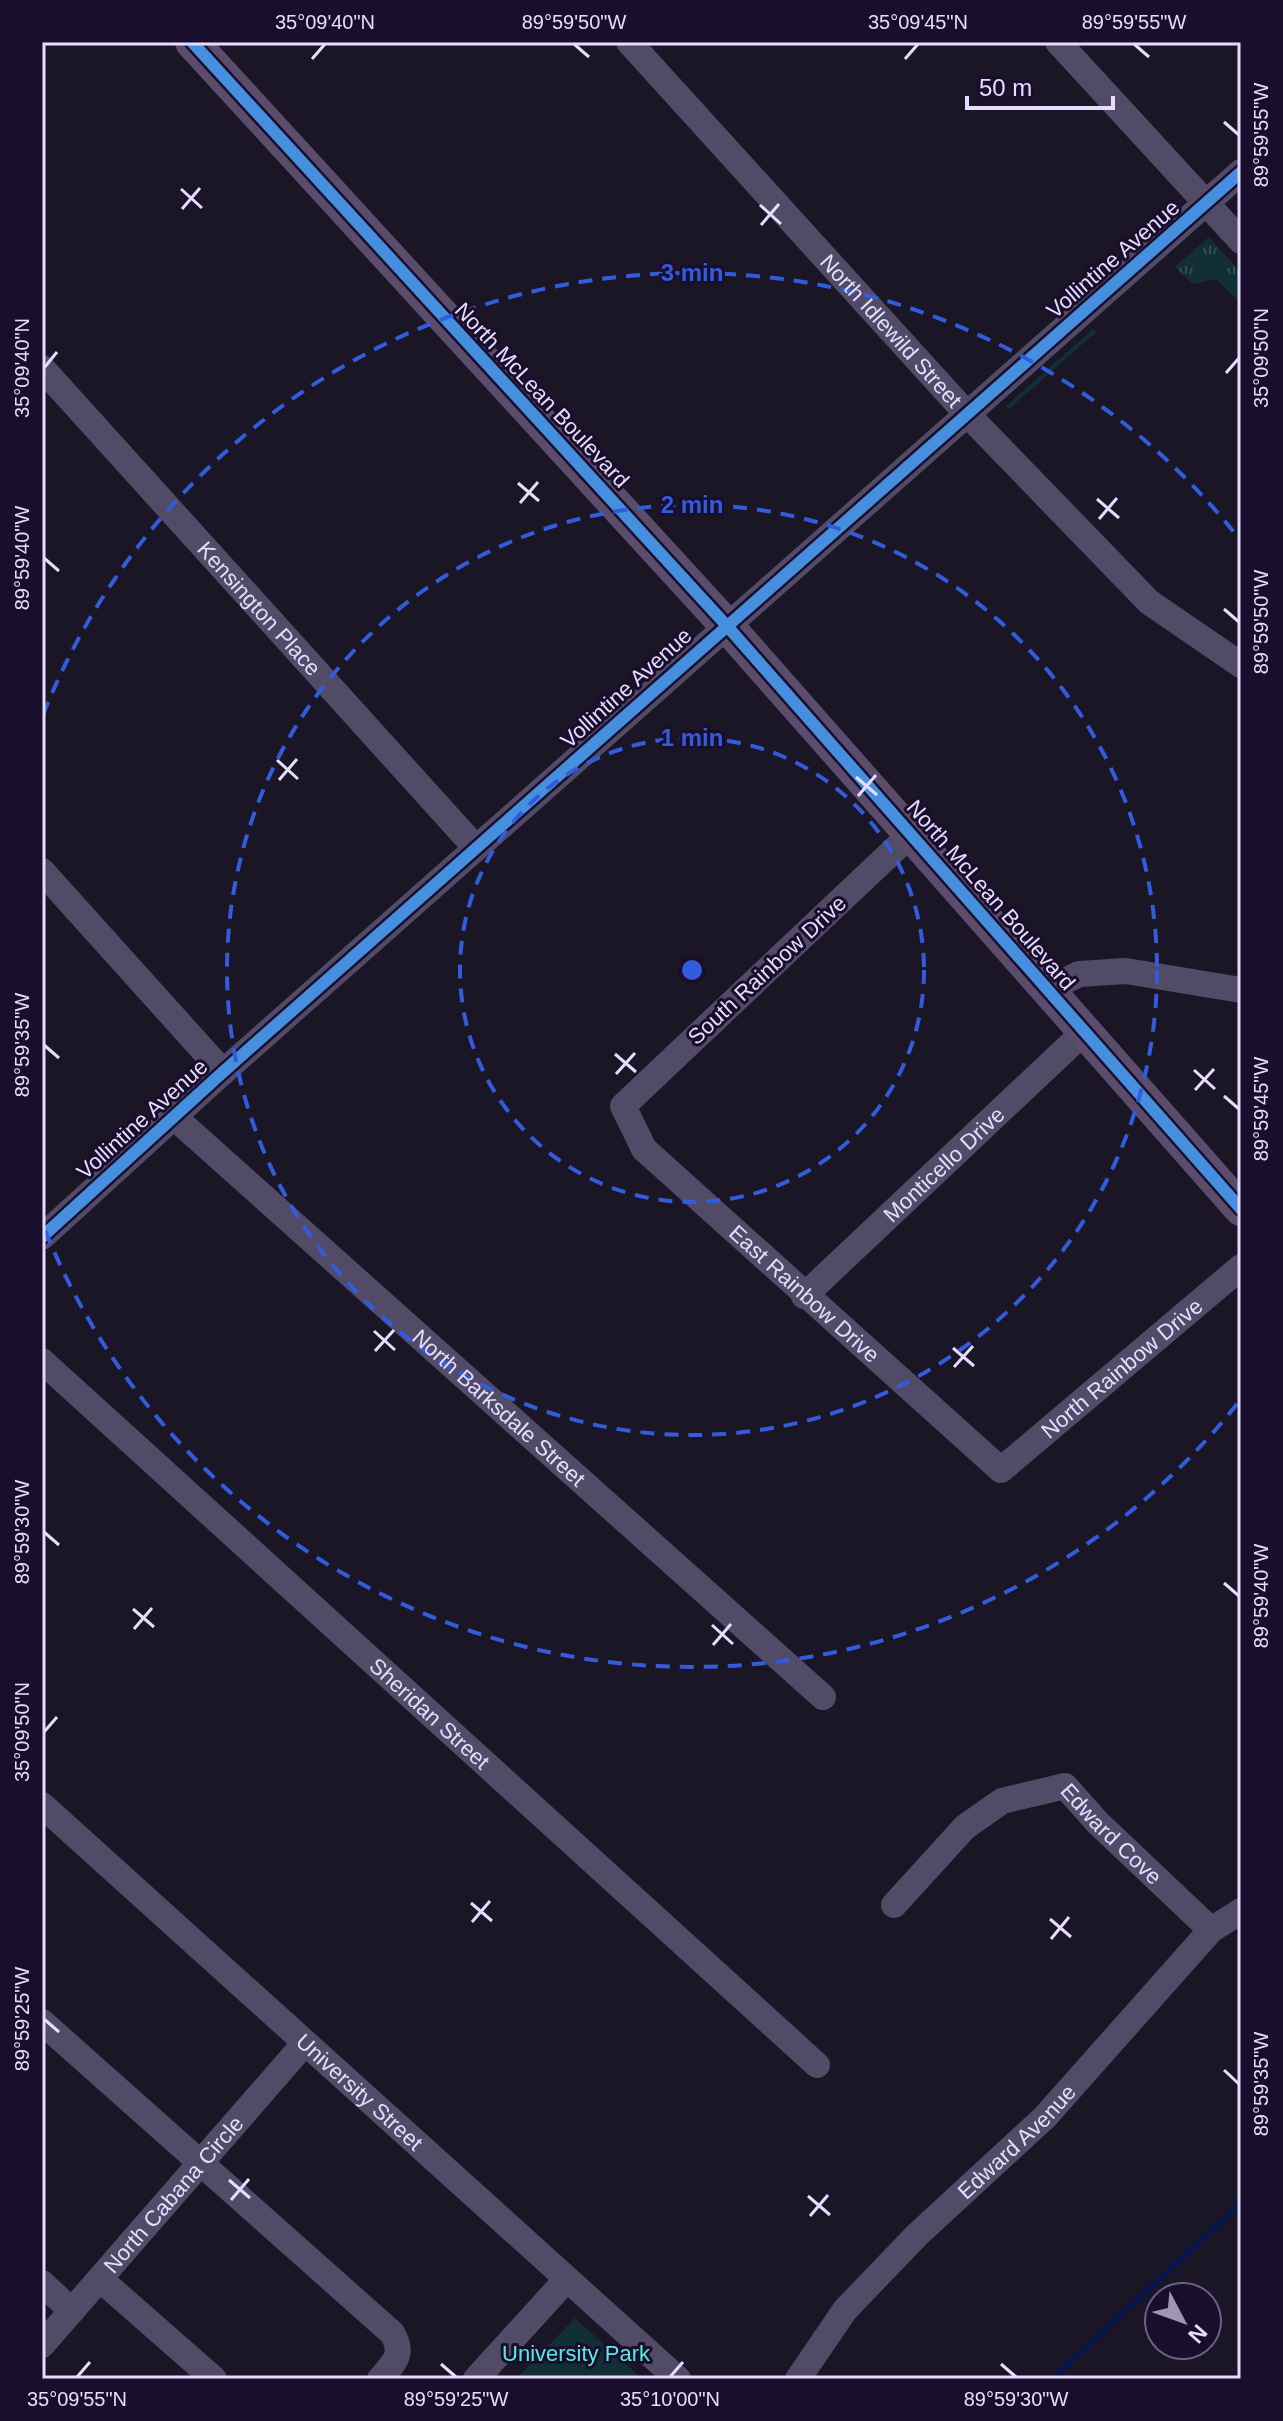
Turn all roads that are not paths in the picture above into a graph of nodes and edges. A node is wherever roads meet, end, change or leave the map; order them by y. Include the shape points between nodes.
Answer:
1 (192, 42) edge
2 (629, 42) edge
3 (1058, 42) edge
4 (1241, 172) edge
5 (1206, 204) junction
6 (1241, 241) edge
7 (42, 368) edge
8 (967, 414) junction
9 (727, 626) junction
10 (1241, 665) edge
11 (911, 834) junction
12 (476, 848) junction
13 (42, 871) edge
14 (1049, 989) junction
15 (1241, 990) edge
16 (1084, 1032) junction
17 (223, 1072) junction
18 (623, 1106) joint
19 (174, 1117) junction
20 (1241, 1209) edge
21 (42, 1237) edge
22 (1241, 1267) edge
23 (804, 1296) junction
24 (42, 1361) edge
25 (1001, 1470) joint
26 (823, 1697) dead end
27 (42, 1805) edge
28 (894, 1905) dead end
29 (1241, 1911) edge
30 (1211, 1930) junction
31 (42, 2022) edge
32 (304, 2044) junction
33 (817, 2065) dead end
34 (201, 2162) junction
35 (100, 2279) junction
36 (567, 2279) junction
37 (42, 2283) edge
38 (72, 2311) junction
39 (42, 2345) edge
40 (214, 2379) edge
41 (380, 2379) edge
42 (476, 2379) edge
43 (678, 2379) edge
44 (798, 2379) edge

1 - 9 main road, North McLean Boulevard
2 - 8 street, North Idlewild Street
3 - 5 street
4 - 5 street, Vollintine Avenue
5 - 6 street
5 - 8 street, Vollintine Avenue
7 - 12 street, Kensington Place
8 - 9 street, Vollintine Avenue
8 - 10 street, North Idlewild Street via 1149,602
9 - 11 main road, North McLean Boulevard
9 - 12 street, Vollintine Avenue
11 - 14 main road, North McLean Boulevard
11 - 18 street, South Rainbow Drive
12 - 17 street, Vollintine Avenue
13 - 17 street
14 - 15 street via 1079,974 1126,971
14 - 16 main road, North McLean Boulevard
16 - 20 main road, North McLean Boulevard
16 - 23 street, Monticello Drive
17 - 19 street, Vollintine Avenue
18 - 23 street, East Rainbow Drive via 644,1149
19 - 21 street, Vollintine Avenue
19 - 26 street, North Barksdale Street
22 - 25 street, North Rainbow Drive
23 - 25 street, East Rainbow Drive
24 - 33 street, Sheridan Street
27 - 32 street, University Street
28 - 30 street, Edward Cove via 965,1827 1002,1801 1065,1786
29 - 30 street, Edward Avenue
30 - 44 street, Edward Avenue via 1045,2117 845,2310
31 - 34 street
32 - 34 street, North Cabana Circle
32 - 36 street, University Street
34 - 35 street, North Cabana Circle
34 - 41 street via 392,2333 399,2344 398,2359
35 - 38 street, North Cabana Circle
35 - 40 street
36 - 42 street
36 - 43 street, University Street
37 - 38 street
38 - 39 street, North Cabana Circle

